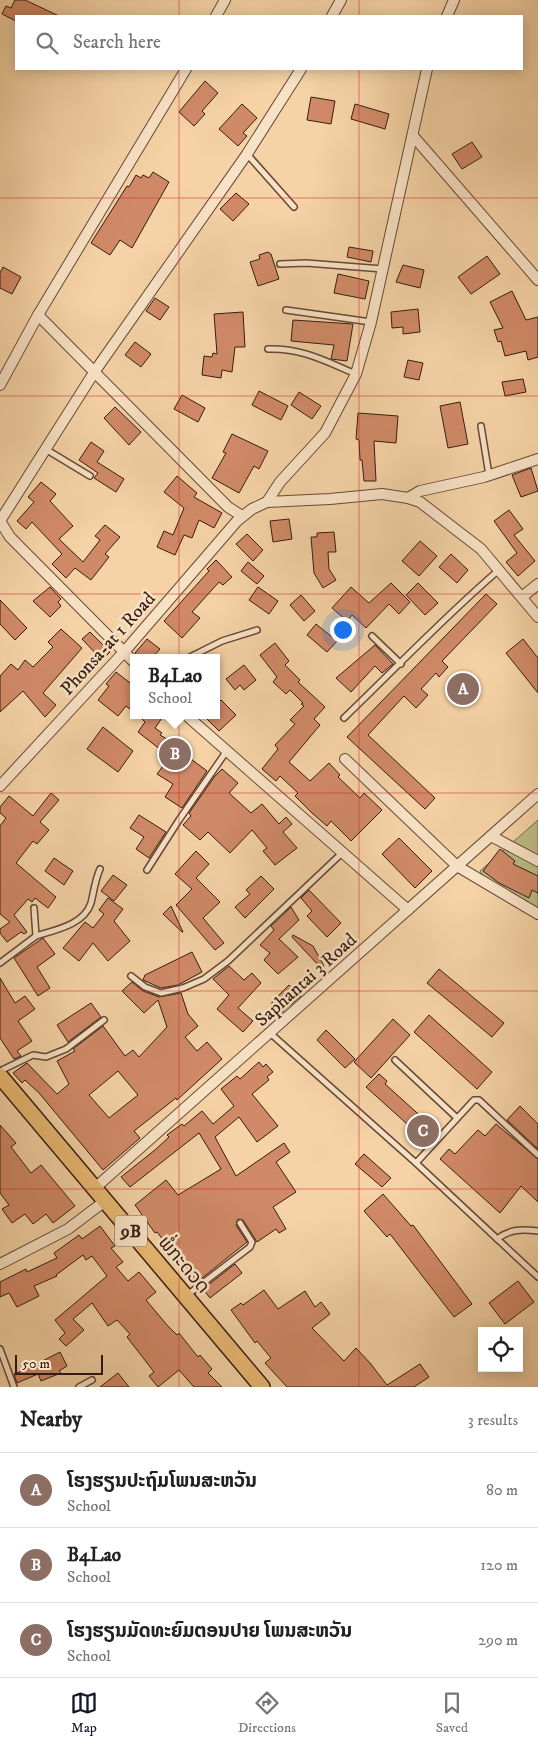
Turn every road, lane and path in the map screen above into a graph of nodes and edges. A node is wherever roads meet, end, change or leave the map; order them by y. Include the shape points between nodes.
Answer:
1 (225, 0) edge
2 (341, 0) edge
3 (454, 0) edge
4 (217, 15) edge
5 (333, 15) edge
6 (447, 15) edge
7 (185, 70) edge
8 (301, 70) edge
9 (427, 70) edge
10 (414, 137) junction
11 (247, 154) junction
12 (294, 207) dead end
13 (280, 264) dead end
14 (384, 269) junction
15 (538, 280) edge
16 (286, 310) dead end
17 (38, 315) junction
18 (371, 322) junction
19 (268, 349) dead end
20 (95, 371) junction
21 (356, 374) junction
22 (0, 385) edge
23 (481, 426) dead end
24 (47, 450) junction
25 (538, 459) edge
26 (489, 475) junction
27 (90, 476) dead end
28 (408, 498) junction
29 (267, 502) junction
30 (240, 518) junction
31 (0, 521) edge
32 (500, 569) junction
33 (538, 584) edge
34 (522, 598) junction
35 (538, 617) edge
36 (257, 630) dead end
37 (372, 636) dead end
38 (124, 652) junction
39 (196, 654) edge
40 (130, 658) edge
41 (401, 664) junction
42 (344, 718) dead end
43 (190, 719) edge
44 (226, 752) junction
45 (344, 759) dead end
46 (0, 786) edge
47 (538, 794) edge
48 (491, 836) junction
49 (342, 853) junction
50 (538, 861) edge
51 (457, 866) junction
52 (100, 869) dead end
53 (147, 870) dead end
54 (34, 908) dead end
55 (408, 910) junction
56 (538, 914) edge
57 (36, 936) junction
58 (0, 963) edge
59 (131, 976) dead end
60 (104, 1020) dead end
61 (270, 1033) junction
62 (395, 1060) dead end
63 (0, 1071) edge
64 (0, 1076) edge
65 (456, 1118) junction
66 (538, 1155) edge
67 (416, 1163) junction
68 (95, 1188) junction
69 (105, 1200) junction
70 (240, 1223) dead end
71 (538, 1231) edge
72 (497, 1239) junction
73 (0, 1264) edge
74 (538, 1277) edge
75 (186, 1296) junction
76 (0, 1349) edge
77 (92, 1380) dead end
78 (14, 1387) edge
79 (79, 1387) edge
80 (262, 1387) edge

1 - 4 street
2 - 5 street
3 - 6 street
7 - 17 street
8 - 11 street
9 - 10 street
10 - 14 street
10 - 15 street
11 - 12 lane
11 - 20 street
13 - 14 lane via 306,262
14 - 18 street
16 - 18 lane
17 - 20 street
17 - 22 street
18 - 21 street
19 - 21 lane via 290,348
20 - 24 street
20 - 30 street
21 - 29 street via 325,433 280,482
23 - 26 lane
24 - 27 lane
24 - 31 street
25 - 26 street
26 - 28 street via 420,491
28 - 29 street via 382,494
28 - 32 street via 420,502 452,526
29 - 30 street, Phonsa-at 1 Road
30 - 38 street, Phonsa-at 1 Road
31 - 38 street via 10,537
32 - 34 street
32 - 41 lane via 454,608
33 - 34 street
34 - 35 street
36 - 39 lane via 222,641
37 - 41 lane
38 - 40 street
38 - 46 street, Phonsa-at 1 Road
41 - 42 lane
43 - 44 street
44 - 49 street
44 - 53 lane
45 - 51 street
47 - 48 street, Saphantai 3 Road
48 - 50 street
48 - 51 street, Saphantai 3 Road
49 - 55 street
49 - 59 lane via 228,961 204,979 161,993
51 - 55 street, Saphantai 3 Road
51 - 56 street
52 - 57 lane via 90,905 80,919
54 - 57 lane
55 - 61 street, Saphantai 3 Road
57 - 58 lane
60 - 63 lane via 66,1049 46,1057 33,1055
61 - 67 lane
61 - 68 street, Saphantai 3 Road
62 - 65 lane
64 - 68 main road, ພໍ່ກະດວດ / 9B
65 - 66 lane via 471,1101 479,1100
65 - 67 lane
67 - 72 lane
68 - 69 main road, ພໍ່ກະດວດ / 9B
69 - 73 street via 68,1228
69 - 75 main road, ພໍ່ກະດວດ / 9B
70 - 75 lane via 252,1242 250,1247
71 - 72 lane via 506,1232
72 - 74 lane
75 - 80 main road, ພໍ່ກະດວດ / 9B
76 - 78 lane
77 - 79 lane

